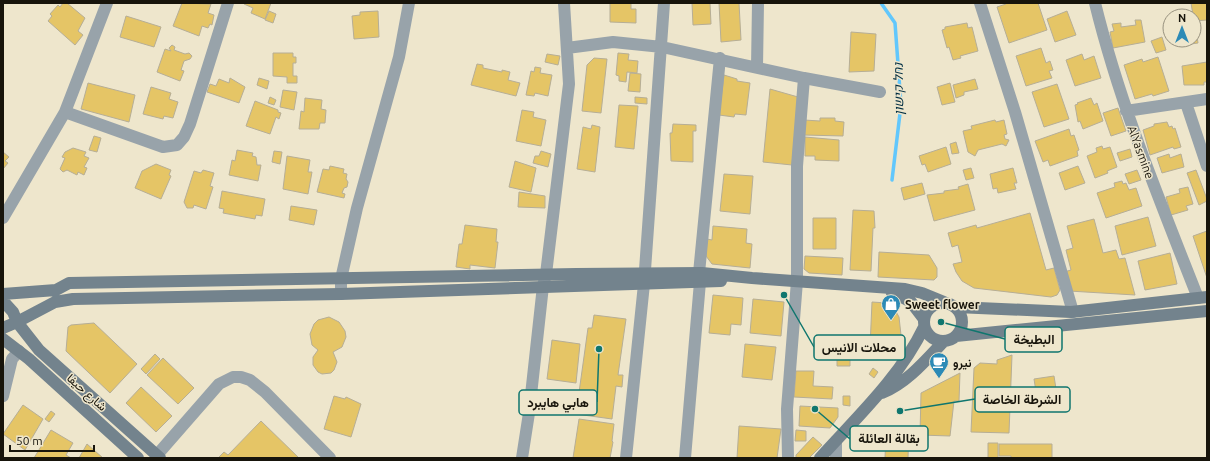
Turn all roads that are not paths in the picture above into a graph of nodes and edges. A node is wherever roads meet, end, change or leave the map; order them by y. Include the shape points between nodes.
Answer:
1 (107, 3) edge
2 (228, 3) edge
3 (409, 3) edge
4 (564, 3) edge
5 (664, 3) edge
6 (758, 3) edge
7 (980, 3) edge
8 (1096, 3) edge
9 (662, 47) junction
10 (568, 48) junction
11 (720, 58) junction
12 (757, 67) junction
13 (804, 78) junction
14 (880, 92) dead end
15 (1207, 99) edge
16 (1186, 102) junction
17 (1126, 110) junction
18 (65, 112) junction
19 (1207, 166) edge
20 (3, 218) edge
21 (546, 274) junction
22 (644, 278) junction
23 (700, 278) junction
24 (341, 279) junction
25 (797, 281) junction
26 (543, 286) junction
27 (884, 288) junction
28 (3, 294) edge
29 (341, 294) junction
30 (1203, 298) edge
31 (3, 301) edge
32 (944, 302) junction
33 (956, 307) junction
34 (1207, 311) edge
35 (1073, 312) junction
36 (18, 322) junction
37 (924, 323) junction
38 (3, 328) edge
39 (956, 336) junction
40 (3, 339) edge
41 (944, 341) junction
42 (19, 351) junction
43 (877, 395) junction
44 (3, 396) edge
45 (836, 441) junction
46 (159, 456) edge
47 (138, 458) edge
48 (330, 458) edge
49 (522, 458) edge
50 (626, 458) edge
51 (685, 458) edge
52 (788, 458) edge
53 (820, 458) edge
54 (836, 458) edge

1 - 18 street
2 - 18 street via 190,124 177,145 163,147
3 - 24 street via 399,57 359,201
4 - 10 street
5 - 9 street
6 - 12 street
7 - 35 street via 1015,112
8 - 17 street, AlYasmine via 1107,52
9 - 10 street via 612,42
9 - 11 street
9 - 22 street
10 - 21 street via 569,84
11 - 12 street
11 - 23 street
12 - 13 street
13 - 14 street
13 - 25 street via 797,166
15 - 16 street
16 - 17 street
16 - 19 street
17 - 30 street, AlYasmine
18 - 20 street
21 - 22 street
21 - 24 street
21 - 26 street
22 - 23 street
22 - 26 street
22 - 50 street
23 - 25 street
23 - 51 street
24 - 28 street via 69,283 56,290
24 - 29 street
25 - 27 street
25 - 52 street via 787,409
26 - 29 street
26 - 49 street
27 - 32 street via 905,289
27 - 37 street via 911,302
29 - 36 street via 73,299 55,302
30 - 35 street
31 - 36 street, شارع حيفا
32 - 33 street
32 - 37 street via 928,310
33 - 35 street
33 - 39 street via 962,318 960,331
34 - 39 street
36 - 38 street
36 - 46 street, شارع حيفا via 39,350
37 - 41 street via 932,338
37 - 43 street via 914,348
39 - 41 street
40 - 42 street
41 - 43 street via 916,371 890,390
42 - 44 street via 12,359
42 - 47 street
43 - 45 street
45 - 53 street
45 - 54 street
46 - 48 street via 219,384 233,377 241,377 265,392

